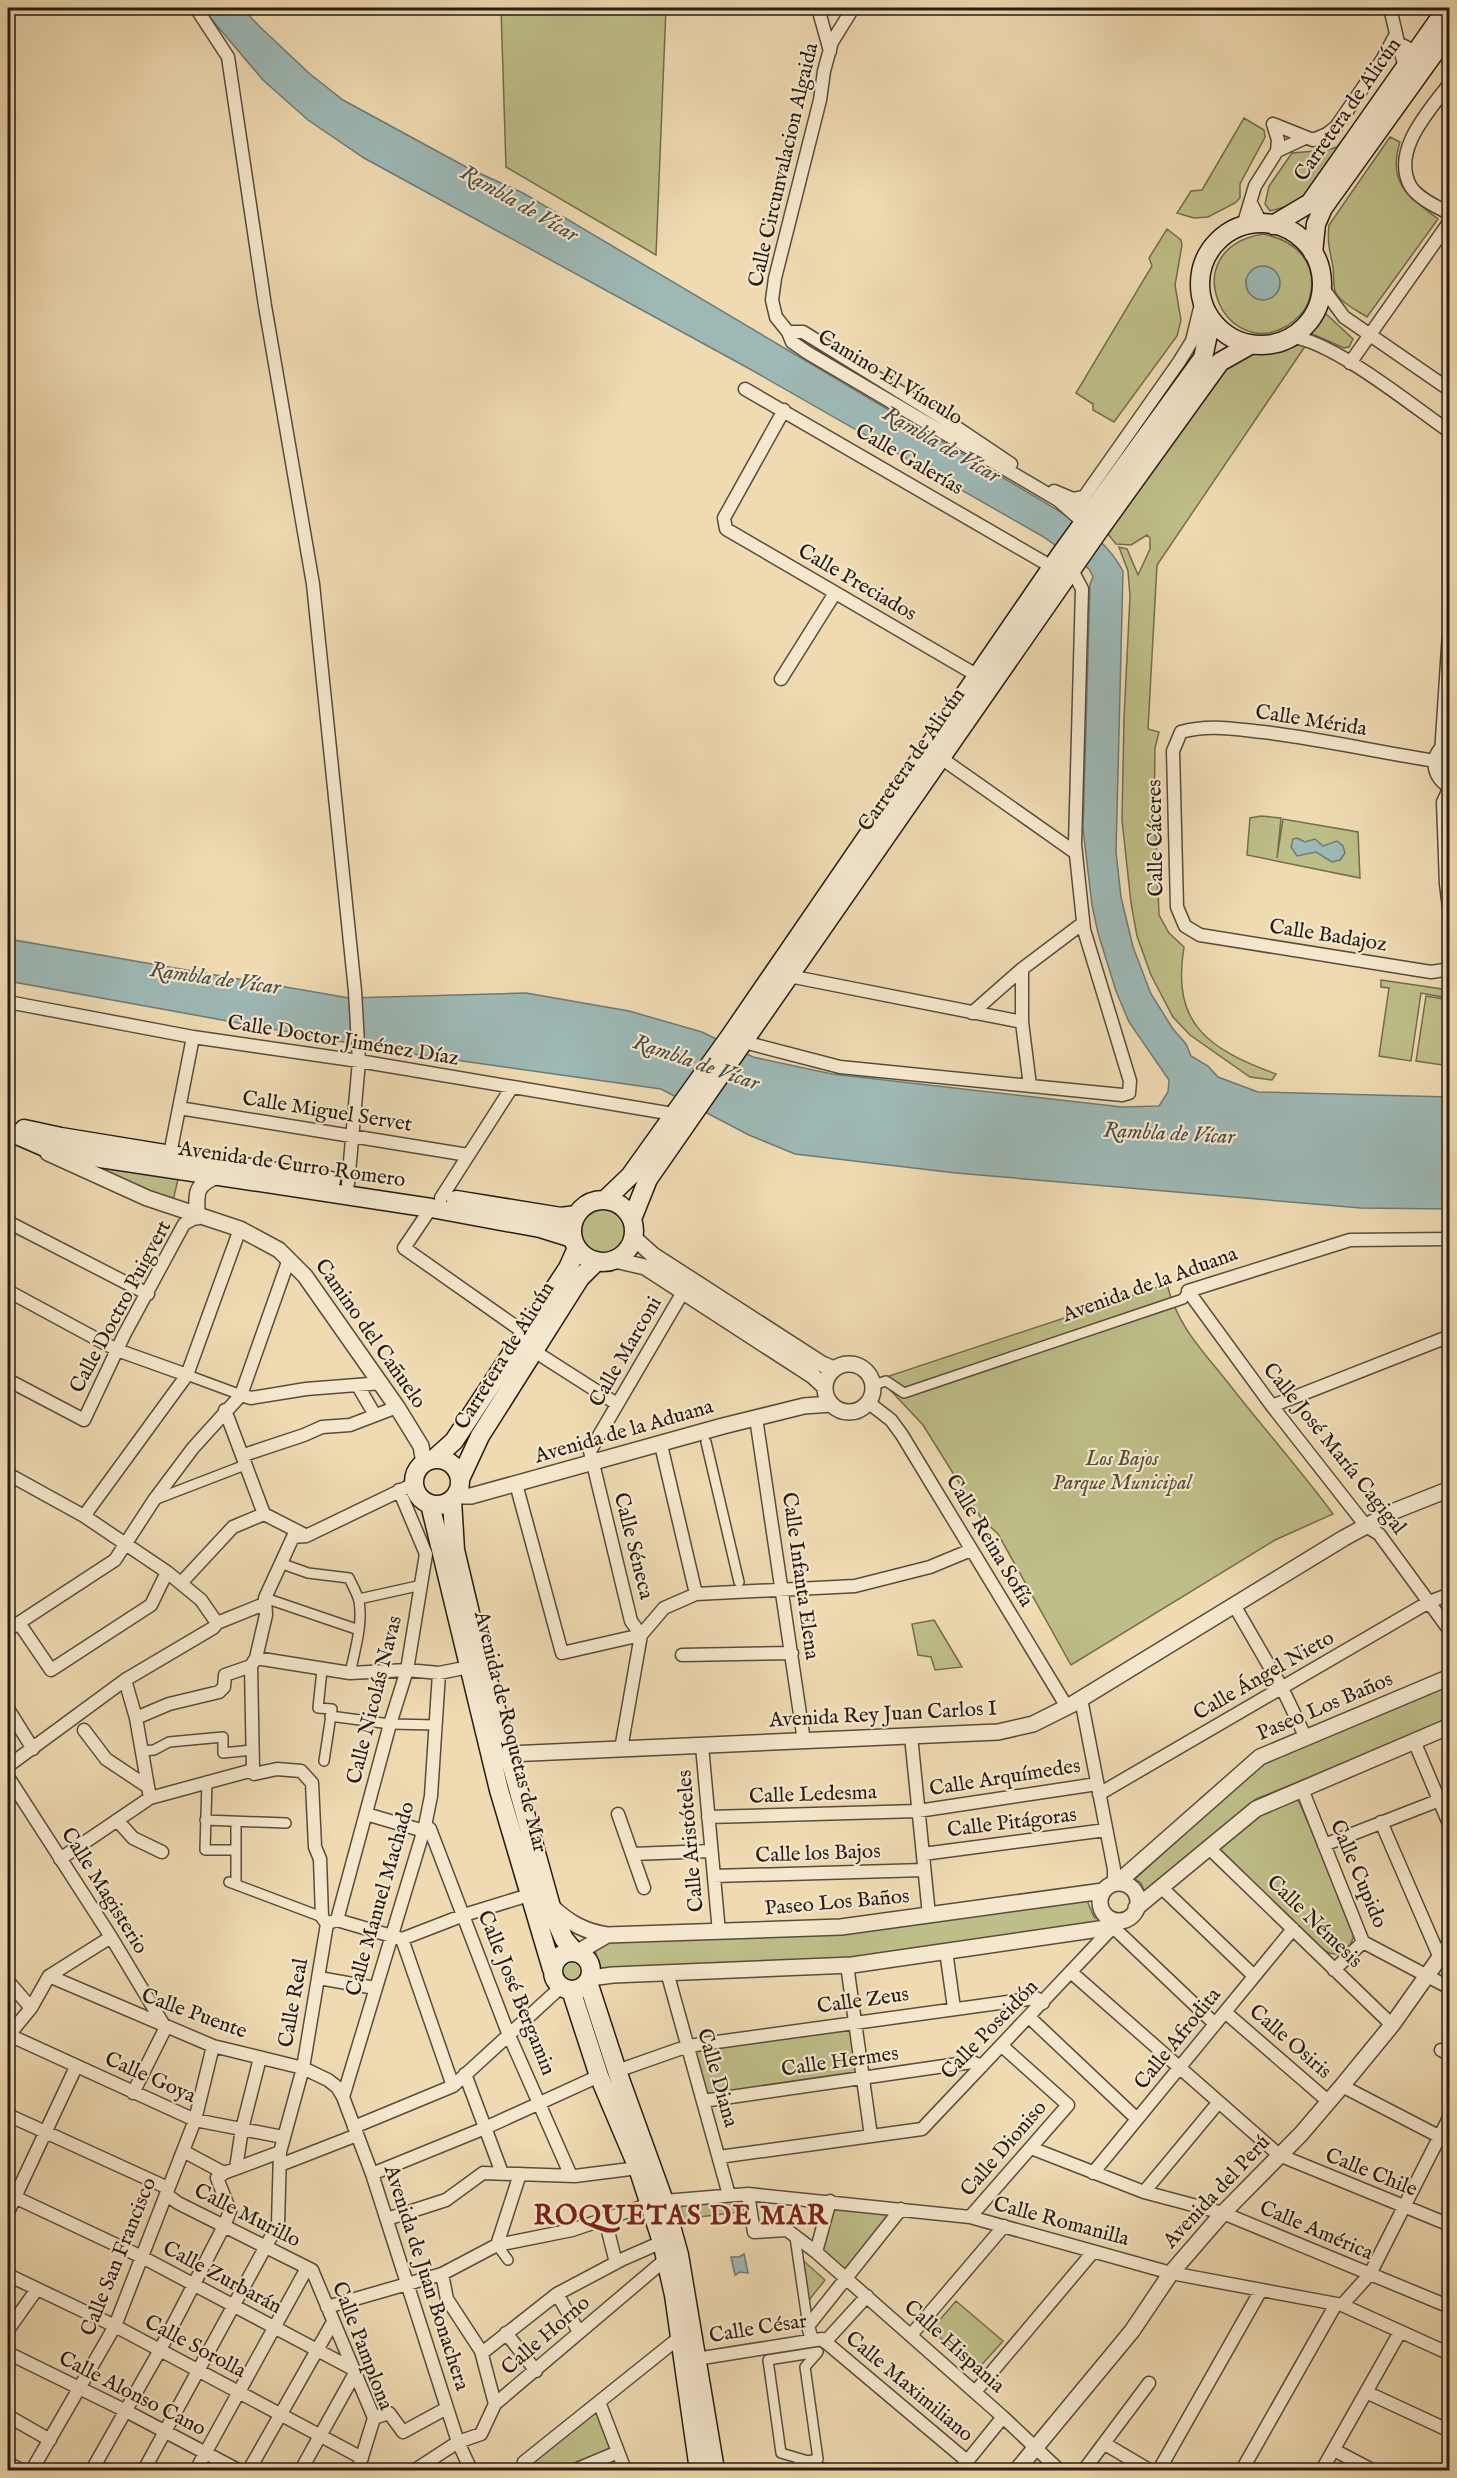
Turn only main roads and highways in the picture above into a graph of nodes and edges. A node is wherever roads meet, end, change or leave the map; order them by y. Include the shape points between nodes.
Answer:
1 (1447, 8) edge
2 (1449, 30) edge
3 (1259, 224) junction
4 (1313, 253) junction
5 (1211, 320) junction
6 (1250, 345) junction
7 (1086, 523) junction
8 (1065, 564) junction
9 (737, 1038) junction
10 (681, 1114) junction
11 (11, 1130) edge
12 (606, 1200) junction
13 (436, 1203) junction
14 (576, 1215) junction
15 (633, 1228) junction
16 (575, 1243) junction
17 (597, 1261) junction
18 (429, 1461) junction
19 (456, 1492) junction
20 (430, 1504) junction
21 (577, 1952) junction
22 (552, 1969) junction
23 (589, 1980) junction
24 (566, 1988) junction
25 (657, 2202) junction
26 (699, 2470) edge
27 (715, 2470) edge

1 - 3 main road, Carretera de Alicún via 1310,202
2 - 4 main road, Carretera de Alicún via 1323,208 1316,224
3 - 4 main road via 1289,230
3 - 5 main road via 1223,237 1208,252 1200,277 1202,300
4 - 6 main road via 1322,287 1313,316 1292,337
5 - 6 main road via 1235,340
5 - 7 main road, Carretera de Alicún via 1203,358
6 - 7 main road, Carretera de Alicún via 1220,362
7 - 8 main road, Carretera de Alicún
8 - 9 main road, Carretera de Alicún via 978,676
8 - 9 main road, Carretera de Alicún via 941,758 789,976
9 - 10 main road, Carretera de Alicún
10 - 12 main road, Carretera de Alicún
10 - 15 main road, Carretera de Alicún via 644,1186
11 - 13 main road, Avenida de Curro Romero via 348,1184
11 - 13 main road, Avenida de Curro Romero via 54,1151 215,1177
12 - 14 main road via 588,1203
12 - 15 main road via 626,1210
13 - 14 main road, Avenida de Curro Romero via 561,1217
13 - 16 main road, Avenida de Curro Romero via 540,1228
14 - 16 main road via 572,1226
15 - 17 main road via 623,1254 615,1260
16 - 17 main road via 582,1254
16 - 18 main road, Carretera de Alicún via 568,1268 454,1441
17 - 19 main road, Carretera de Alicún via 580,1278 480,1436
18 - 19 main road via 442,1460 454,1466
18 - 20 main road via 407,1487
19 - 20 main road via 437,1505
19 - 21 main road, Avenida de Roquetas de Mar via 455,1550 474,1630 551,1906 564,1939
20 - 22 main road, Avenida de Roquetas de Mar via 499,1790
21 - 22 main road via 562,1954
21 - 23 main road via 590,1964
22 - 24 main road via 554,1978
23 - 24 main road via 581,1988
23 - 25 main road
24 - 25 main road via 638,2168
25 - 26 main road
25 - 27 main road via 679,2255

